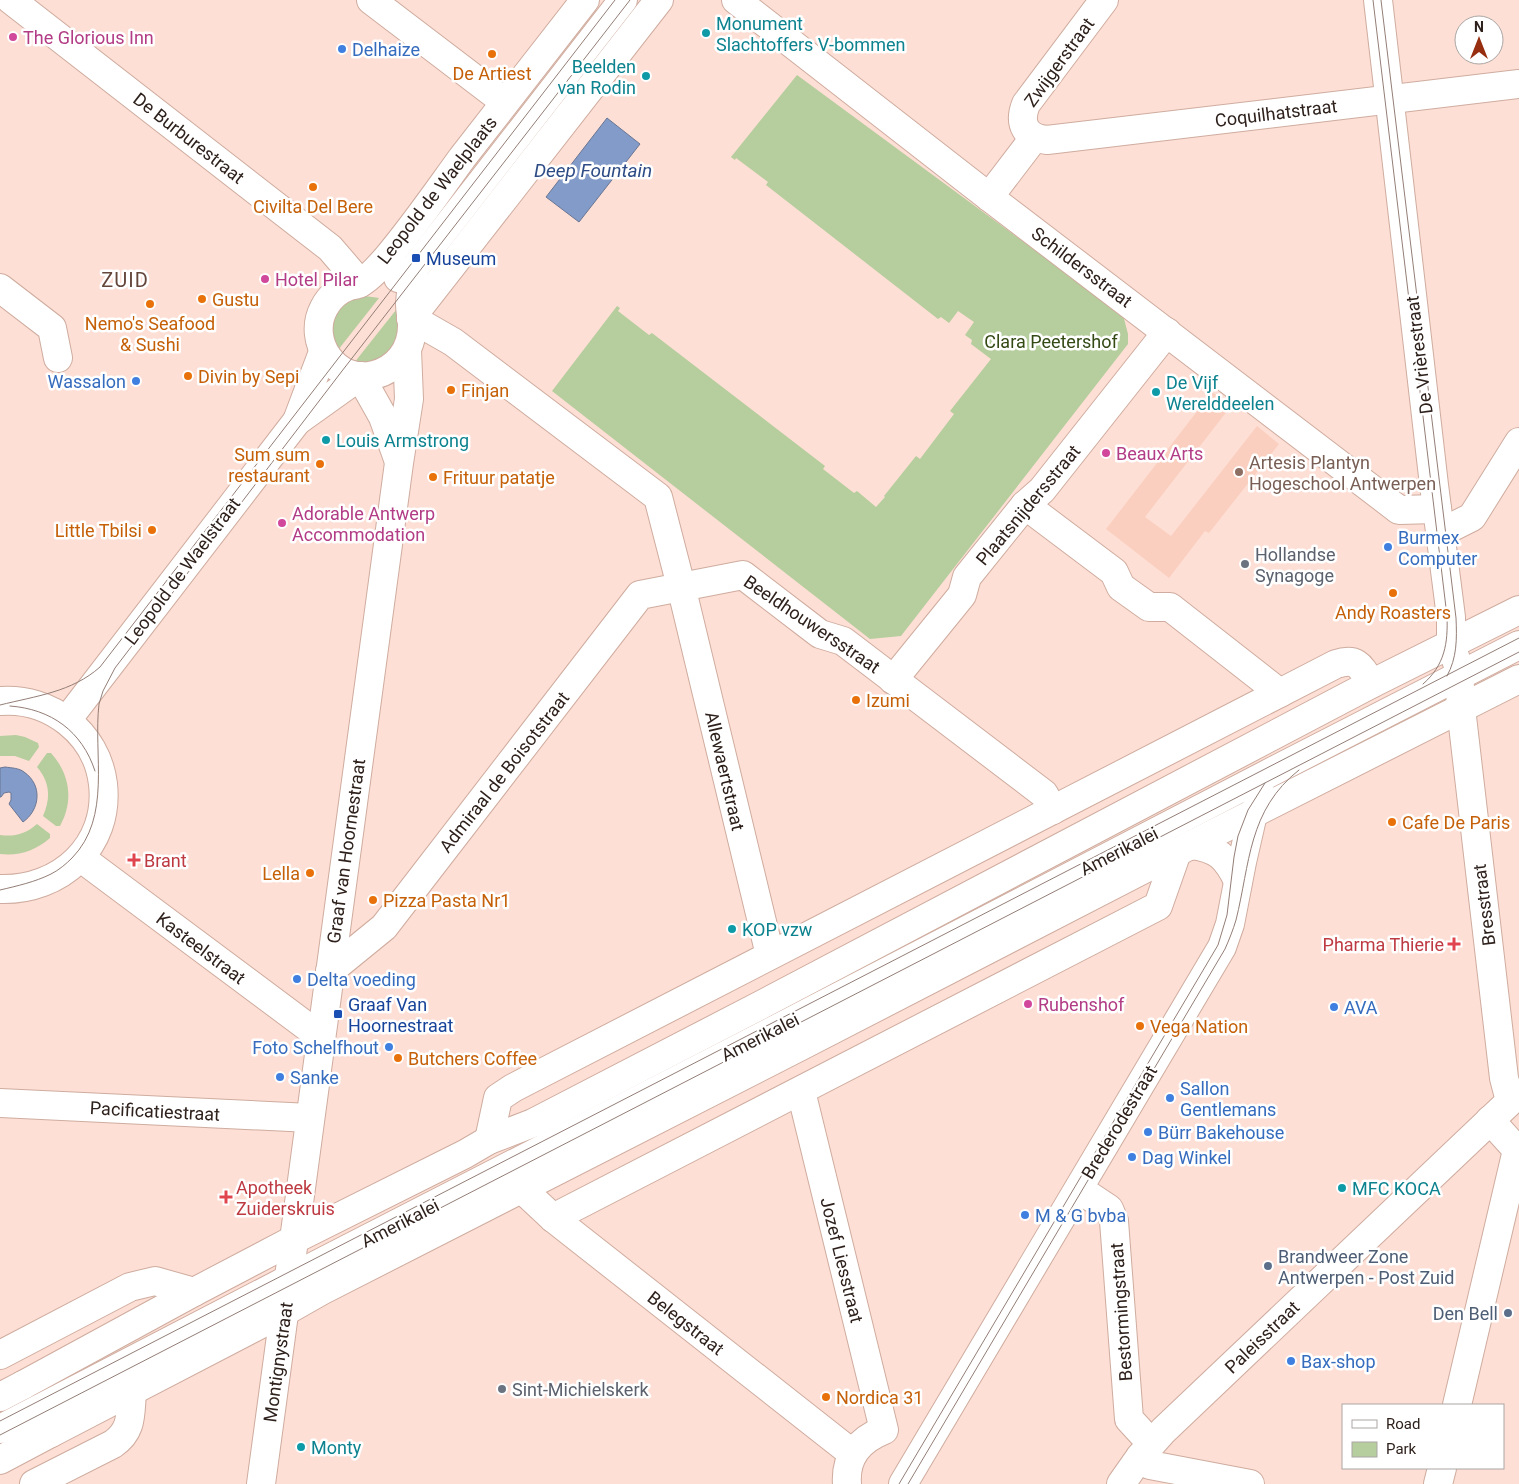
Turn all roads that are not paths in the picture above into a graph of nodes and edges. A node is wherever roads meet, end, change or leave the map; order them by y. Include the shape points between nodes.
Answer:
1 (11, 0) edge
2 (371, 0) edge
3 (585, 0) edge
4 (623, 0) edge
5 (659, 0) edge
6 (736, 0) edge
7 (1104, 0) edge
8 (1378, 0) edge
9 (1519, 84) edge
10 (1389, 100) junction
11 (505, 102) junction
12 (1034, 138) junction
13 (989, 197) junction
14 (414, 269) junction
15 (360, 283) junction
16 (0, 288) edge
17 (410, 318) junction
18 (1167, 332) junction
19 (407, 350) junction
20 (323, 352) junction
21 (58, 358) dead end
22 (360, 376) junction
23 (297, 421) junction
24 (1519, 442) edge
25 (399, 463) junction
26 (1025, 505) junction
27 (1439, 521) junction
28 (681, 586) junction
29 (1519, 610) edge
30 (1451, 644) junction
31 (1519, 645) edge
32 (1460, 676) junction
33 (1519, 679) edge
34 (893, 680) junction
35 (1371, 684) junction
36 (1280, 693) junction
37 (0, 701) edge
38 (1461, 708) junction
39 (68, 720) junction
40 (1299, 757) junction
41 (1052, 810) junction
42 (1253, 814) junction
43 (1184, 848) junction
44 (81, 858) junction
45 (1238, 881) junction
46 (0, 889) edge
47 (770, 955) junction
48 (330, 971) junction
49 (321, 1037) junction
50 (801, 1091) junction
51 (1516, 1101) edge
52 (0, 1103) edge
53 (310, 1118) junction
54 (1490, 1120) junction
55 (489, 1140) junction
56 (522, 1189) junction
57 (1079, 1189) junction
58 (553, 1218) junction
59 (295, 1239) junction
60 (289, 1279) junction
61 (194, 1292) junction
62 (284, 1312) junction
63 (0, 1355) edge
64 (12, 1391) edge
65 (132, 1392) junction
66 (1457, 1404) edge
67 (0, 1429) edge
68 (1145, 1450) junction
69 (853, 1454) junction
70 (0, 1460) edge
71 (1442, 1469) edge
72 (34, 1484) edge
73 (261, 1484) edge
74 (847, 1484) edge
75 (903, 1484) edge
76 (1121, 1484) edge
77 (1250, 1484) edge
78 (1438, 1484) edge

1 - 15 main road, De Burburestraat via 330,248
2 - 11 main road
3 - 11 main road, Leopold de Waelplaats
4 - 14 main road
5 - 17 main road
6 - 13 main road, Schildersstraat
7 - 12 main road, Zwijgerstraat via 1026,104 1022,119
8 - 10 main road, De Vrièrestraat
9 - 10 main road, Coquilhatstraat
10 - 12 main road, Coquilhatstraat via 1047,140
10 - 27 main road, De Vrièrestraat
11 - 15 main road, Leopold de Waelplaats via 387,258
12 - 13 main road
13 - 18 main road, Schildersstraat
14 - 15 main road via 395,279
14 - 17 main road
15 - 20 main road, Leopold de Waelplaats via 336,293 323,309 318,331
16 - 21 main road via 52,328
17 - 19 main road
17 - 28 main road via 453,342 658,497
18 - 26 main road, Plaatsnijdersstraat via 1042,490
18 - 27 main road, Schildersstraat via 1399,510
19 - 22 main road via 399,362 382,374
19 - 25 main road, Graaf van Hoornestraat via 409,399
20 - 22 main road via 342,371
20 - 23 main road, Leopold de Waelstraat
22 - 23 main road, Leopold de Waelstraat
22 - 25 main road, Graaf van Hoornestraat via 383,417
23 - 39 main road, Leopold de Waelstraat
24 - 27 main road via 1472,517
25 - 48 main road, Graaf van Hoornestraat
26 - 34 main road, Plaatsnijdersstraat via 967,577 962,595
26 - 36 main road via 1114,572 1122,587 1149,607 1170,607
27 - 30 main road, De Vrièrestraat via 1451,617
28 - 34 main road, Beeldhouwersstraat via 742,575 820,634 843,641
28 - 47 main road, Allewaertstraat
28 - 48 main road, Admiraal de Boisotstraat via 640,595 384,927
29 - 30 main road, Amerikalei
30 - 32 main road, De Vrièrestraat
30 - 35 main road, Amerikalei
31 - 32 main road, Amerikalei
32 - 38 main road, De Vrièrestraat
32 - 40 main road, Amerikalei
33 - 38 main road, Amerikalei
34 - 41 main road, Beeldhouwersstraat via 1044,794
35 - 36 main road via 1361,666 1347,661
35 - 55 main road, Amerikalei via 759,1006 542,1118
36 - 41 main road
37 - 39 main road via 28,702
38 - 42 main road, Amerikalei
38 - 51 main road, Bresstraat via 1504,1078
39 - 44 main road via 92,749 103,784 100,821
40 - 42 main road, Brederodestraat via 1264,795
40 - 60 main road, Amerikalei
41 - 47 main road
42 - 43 main road, Amerikalei
42 - 45 main road, Brederodestraat
43 - 45 main road via 1206,846 1217,852
43 - 50 main road, Amerikalei via 1158,906
43 - 56 main road, Amerikalei
44 - 46 main road via 52,879 39,884 15,890
44 - 49 main road, Kasteelstraat
45 - 57 main road, Brederodestraat via 1222,947
47 - 55 main road via 513,1088 498,1098
48 - 49 main road, Graaf van Hoornestraat
49 - 53 main road, Graaf van Hoornestraat
50 - 58 main road, Amerikalei
50 - 69 main road, Jozef Liesstraat via 884,1430 867,1439
51 - 54 main road, Paleisstraat
52 - 53 main road, Pacificatiestraat
53 - 59 main road, Graaf van Hoornestraat
54 - 66 main road via 1517,1150
54 - 68 main road, Paleisstraat
55 - 59 main road, Amerikalei
56 - 58 main road, Belegstraat
56 - 62 main road, Amerikalei
57 - 68 main road, Bestormingstraat via 1108,1209 1114,1221 1129,1419
57 - 75 main road, Brederodestraat
58 - 69 main road, Belegstraat
59 - 60 main road, Montignystraat
59 - 61 main road, Amerikalei
60 - 62 main road, Montignystraat
60 - 67 main road, Amerikalei
61 - 63 main road via 155,1282 130,1288
61 - 64 main road, Amerikalei
62 - 65 main road, Amerikalei
62 - 73 main road, Montignystraat
65 - 70 main road, Amerikalei
65 - 72 main road via 130,1423 122,1438
68 - 76 main road, Paleisstraat
68 - 77 main road via 1150,1465
69 - 74 main road via 848,1463
71 - 78 main road

